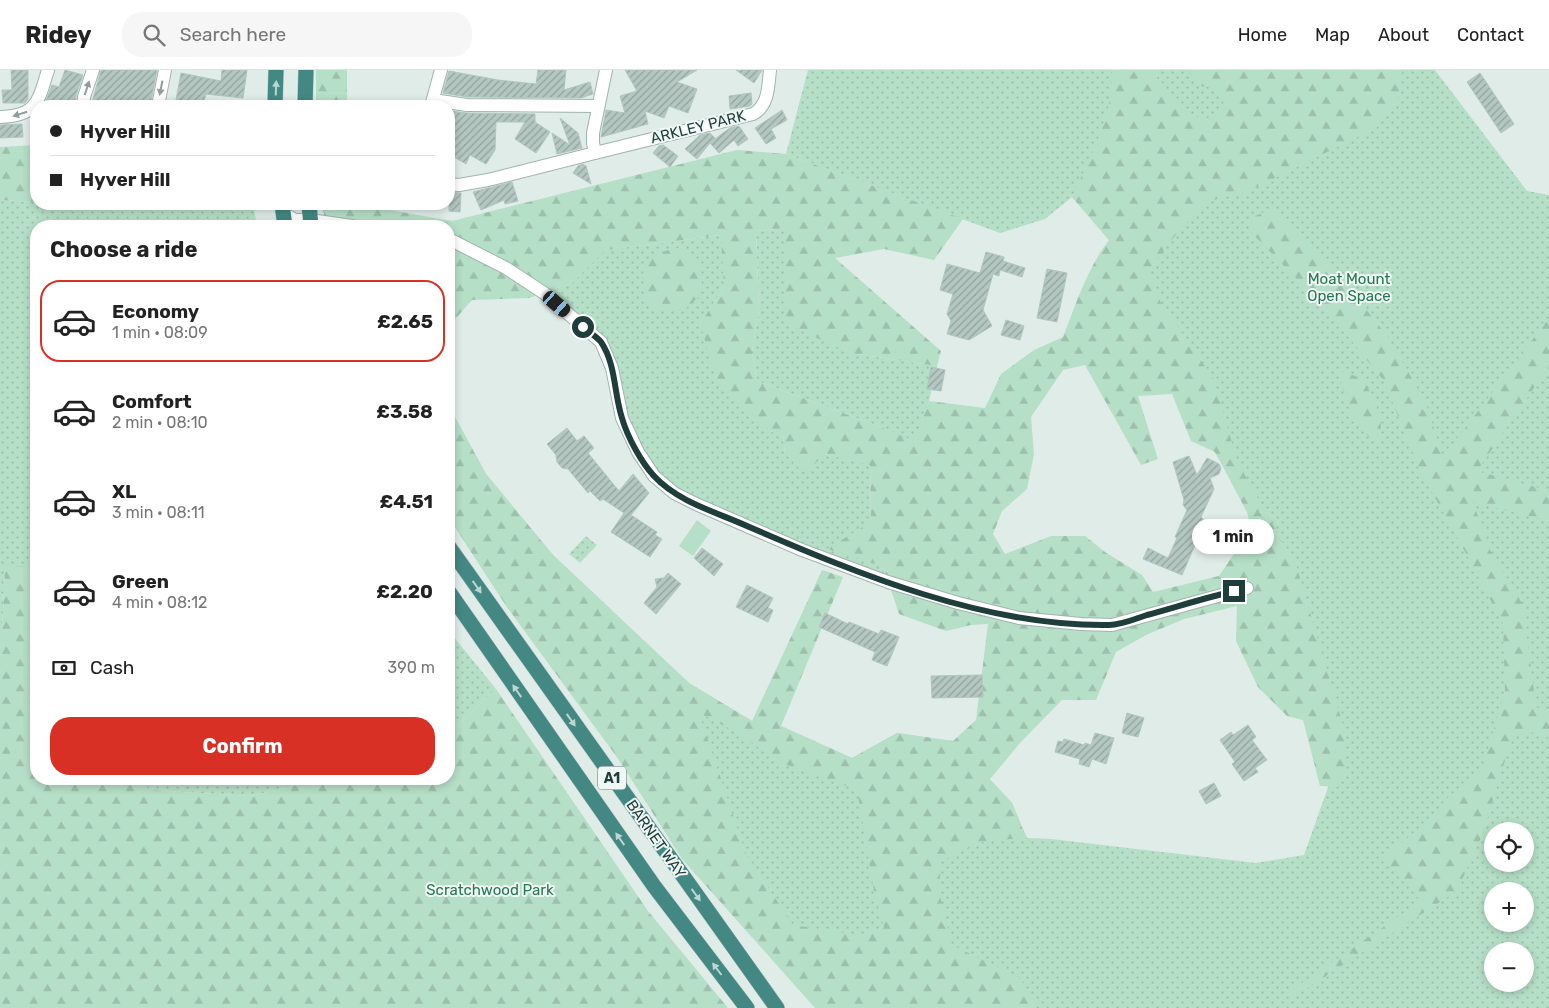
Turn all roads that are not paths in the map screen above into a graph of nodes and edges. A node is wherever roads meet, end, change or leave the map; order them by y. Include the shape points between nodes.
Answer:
1 (48, 70) edge
2 (92, 70) edge
3 (165, 70) edge
4 (276, 70) edge
5 (306, 70) edge
6 (441, 70) edge
7 (606, 70) edge
8 (770, 70) edge
9 (37, 100) edge
10 (84, 100) edge
11 (159, 100) edge
12 (275, 100) edge
13 (305, 100) edge
14 (433, 100) edge
15 (455, 104) edge
16 (598, 106) junction
17 (30, 110) edge
18 (0, 117) edge
19 (595, 152) junction
20 (455, 185) edge
21 (284, 214) edge
22 (295, 220) edge
23 (455, 242) edge
24 (455, 555) edge
25 (1247, 588) dead end
26 (455, 601) edge
27 (746, 1008) edge
28 (777, 1008) edge

1 -> 9 street
10 -> 2 street
3 -> 11 street
12 -> 4 highway
5 - 13 highway
6 - 14 street
7 - 16 street
8 - 19 street, ARKLEY PARK via 766,102 753,114
15 - 16 street
16 - 19 street via 593,133
17 -> 18 street via 17,117
19 - 20 street, ARKLEY PARK via 488,180
21 - 22 street
23 - 25 street via 506,268 544,293 601,342 612,368 622,418 638,452 654,476 674,493 696,504 802,550 888,582 958,604 1019,618 1112,626
24 -> 28 highway, BARNET WAY / A1
27 -> 26 highway, BARNET WAY / A1 via 654,886

